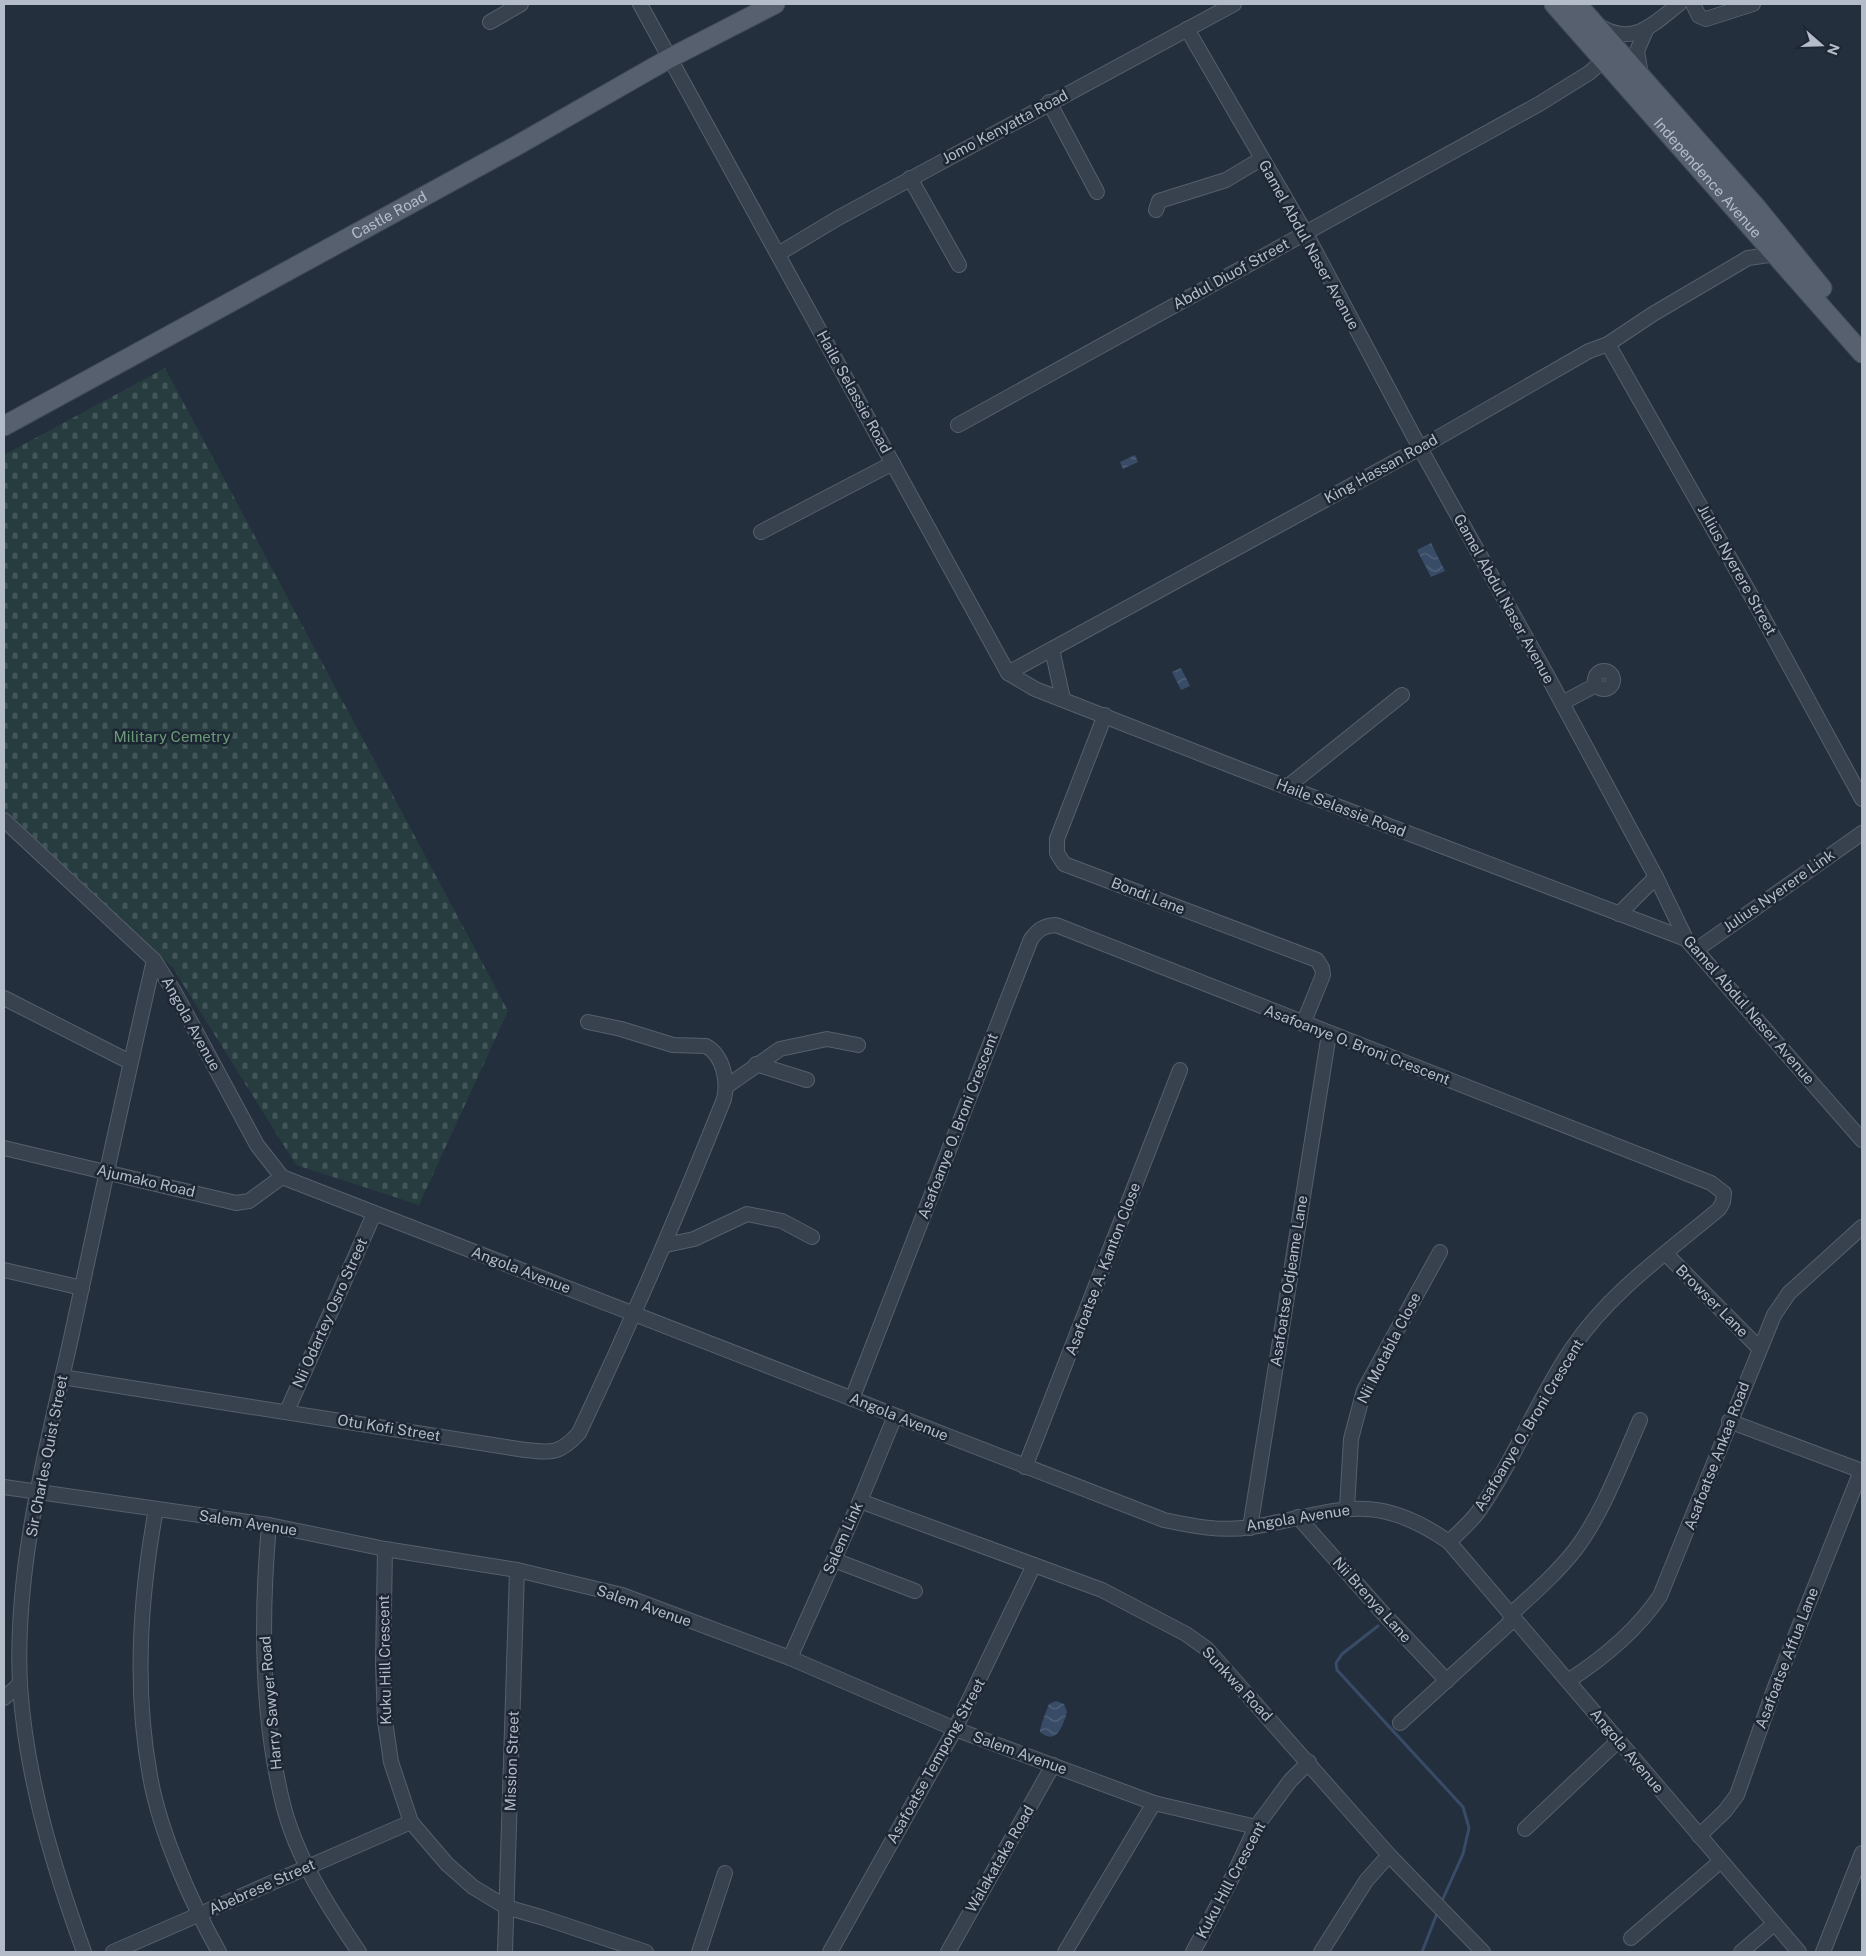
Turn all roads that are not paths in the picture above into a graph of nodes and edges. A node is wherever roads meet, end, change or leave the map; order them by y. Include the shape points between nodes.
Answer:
1 (521, 4) edge
2 (640, 4) edge
3 (775, 4) edge
4 (1234, 4) edge
5 (1554, 4) edge
6 (1577, 4) edge
7 (1678, 4) edge
8 (1694, 4) edge
9 (1756, 4) edge
10 (490, 22) dead end
11 (1596, 24) junction
12 (1647, 28) junction
13 (1187, 29) junction
14 (670, 58) junction
15 (1605, 59) junction
16 (1641, 75) junction
17 (1050, 102) junction
18 (1261, 159) junction
19 (910, 178) junction
20 (1097, 192) dead end
21 (1156, 210) dead end
22 (1305, 232) junction
23 (1756, 232) junction
24 (778, 254) junction
25 (1776, 254) junction
26 (1748, 258) junction
27 (958, 265) dead end
28 (1862, 333) edge
29 (1608, 344) junction
30 (1862, 353) edge
31 (958, 425) dead end
32 (4, 426) edge
33 (1420, 448) junction
34 (893, 463) junction
35 (761, 532) dead end
36 (1052, 649) junction
37 (1008, 673) junction
38 (1596, 685) dead end
39 (1402, 695) dead end
40 (1063, 699) junction
41 (1562, 703) junction
42 (1104, 715) junction
43 (1287, 787) junction
44 (1862, 799) edge
45 (4, 820) edge
46 (1862, 833) edge
47 (1656, 877) junction
48 (1619, 914) junction
49 (1686, 939) junction
50 (1696, 950) junction
51 (154, 960) junction
52 (4, 998) edge
53 (588, 1022) dead end
54 (1303, 1024) junction
55 (1329, 1034) junction
56 (858, 1045) dead end
57 (130, 1062) junction
58 (756, 1064) junction
59 (1180, 1070) dead end
60 (806, 1080) dead end
61 (727, 1086) junction
62 (1862, 1140) edge
63 (4, 1148) edge
64 (107, 1172) junction
65 (282, 1177) junction
66 (374, 1214) junction
67 (1862, 1227) edge
68 (812, 1237) dead end
69 (666, 1245) junction
70 (1440, 1252) dead end
71 (1666, 1254) junction
72 (4, 1270) edge
73 (82, 1288) junction
74 (635, 1315) junction
75 (1759, 1348) junction
76 (62, 1378) junction
77 (852, 1399) junction
78 (287, 1411) junction
79 (894, 1416) junction
80 (1640, 1420) dead end
81 (1729, 1421) junction
82 (1025, 1467) junction
83 (1862, 1471) edge
84 (4, 1487) edge
85 (37, 1491) junction
86 (860, 1501) junction
87 (1347, 1508) junction
88 (156, 1509) junction
89 (1298, 1517) junction
90 (269, 1525) junction
91 (1250, 1528) junction
92 (1449, 1542) junction
93 (385, 1549) junction
94 (834, 1560) junction
95 (1034, 1565) junction
96 (517, 1570) junction
97 (915, 1591) dead end
98 (1512, 1617) junction
99 (790, 1658) junction
100 (1447, 1681) junction
101 (1568, 1681) junction
102 (20, 1684) junction
103 (4, 1698) edge
104 (1400, 1723) dead end
105 (955, 1729) junction
106 (1618, 1742) junction
107 (1309, 1762) junction
108 (1053, 1765) junction
109 (1154, 1803) junction
110 (411, 1822) junction
111 (1256, 1827) junction
112 (1525, 1829) dead end
113 (1699, 1836) junction
114 (1862, 1853) edge
115 (1389, 1855) junction
116 (1721, 1861) junction
117 (307, 1866) junction
118 (725, 1873) dead end
119 (506, 1907) junction
120 (198, 1915) junction
121 (1774, 1924) junction
122 (1631, 1938) dead end
123 (613, 1947) edge
124 (84, 1952) edge
125 (113, 1952) edge
126 (219, 1952) edge
127 (359, 1952) edge
128 (505, 1952) edge
129 (646, 1952) edge
130 (699, 1952) edge
131 (830, 1952) edge
132 (948, 1952) edge
133 (1065, 1952) edge
134 (1193, 1952) edge
135 (1321, 1952) edge
136 (1483, 1952) edge
137 (1741, 1952) edge
138 (1799, 1952) edge
139 (1823, 1952) edge

1 - 10 street
2 - 14 street, Haile Selassie Road
3 - 14 main road, Castle Road
4 - 13 street, Jomo Kenyatta Road
5 - 15 main road, Independence Avenue
6 - 11 main road, Independence Avenue
7 - 12 street
8 - 9 street via 1699,16 1706,18
11 - 12 street via 1613,34 1622,35 1632,35
11 - 16 main road, Independence Avenue
12 - 16 street via 1637,51
13 - 17 street, Jomo Kenyatta Road
13 - 18 street, Gamel Abdul Naser Avenue
14 - 24 street, Haile Selassie Road
14 - 32 main road, Castle Road via 516,146
15 - 22 street, Abdul Diuof Street via 1589,73 1539,104
15 - 23 main road, Independence Avenue
16 - 28 main road, Independence Avenue
17 - 19 street, Jomo Kenyatta Road
17 - 20 street
18 - 21 street via 1226,180 1159,201
18 - 22 street, Gamel Abdul Naser Avenue
19 - 24 street, Jomo Kenyatta Road
19 - 27 street
22 - 31 street, Abdul Diuof Street
22 - 33 street, Gamel Abdul Naser Avenue
23 - 25 main road, Independence Avenue
23 - 26 street
24 - 34 street, Haile Selassie Road
25 - 26 street, King Hassan Road
25 - 30 main road, Independence Avenue
26 - 29 street, King Hassan Road via 1652,314
29 - 33 street, King Hassan Road via 1589,351
29 - 44 street, Julius Nyerere Street via 1754,599
33 - 36 street, King Hassan Road
33 - 41 street, Gamel Abdul Naser Avenue
34 - 35 street
34 - 37 street, Haile Selassie Road
36 - 37 street, King Hassan Road
36 - 40 street
37 - 40 street, Haile Selassie Road
38 - 41 street
39 - 43 street
40 - 42 street, Haile Selassie Road
41 - 47 street, Gamel Abdul Naser Avenue
42 - 43 street, Haile Selassie Road
42 - 54 street, Bondi Lane via 1057,839 1058,853 1064,864 1317,960 1323,975
43 - 48 street, Haile Selassie Road
45 - 51 street, Angola Avenue
46 - 50 street, Julius Nyerere Link
47 - 48 street
47 - 49 street, Gamel Abdul Naser Avenue
48 - 49 street, Haile Selassie Road
49 - 50 street, Gamel Abdul Naser Avenue
50 - 62 street, Gamel Abdul Naser Avenue
51 - 57 street, Sir Charles Quist Street
51 - 65 street, Angola Avenue via 257,1145
52 - 57 street
53 - 61 street via 672,1045 706,1046 722,1068
54 - 55 street, Asafoanye O. Broni Crescent
54 - 77 street, Asafoanye O. Broni Crescent via 1056,926 1038,930 1031,939
55 - 71 street, Asafoanye O. Broni Crescent via 1711,1183 1724,1193 1720,1209
55 - 91 street, Asafoatse Odjeame Lane
56 - 58 street via 827,1039 808,1042 780,1049
57 - 64 street, Sir Charles Quist Street
58 - 60 street
58 - 61 street
59 - 82 street, Asafoatse A. Kanton Close
61 - 69 street, Otu Kofi Street
63 - 64 street, Ajumako Road
64 - 65 street, Ajumako Road via 236,1203 249,1201
64 - 73 street, Sir Charles Quist Street
65 - 66 street, Angola Avenue
66 - 74 street, Angola Avenue
66 - 78 street, Nii Odartey Osro Street
67 - 75 street, Asafoatse Ankaa Road via 1789,1293 1774,1315
68 - 69 street via 782,1221 748,1214 694,1239
69 - 74 street, Otu Kofi Street
70 - 87 street, Nii Motabla Close via 1364,1390 1352,1439
71 - 75 street, Browser Lane
71 - 92 street, Asafoanye O. Broni Crescent via 1620,1291 1588,1326 1552,1380 1485,1501
72 - 73 street
73 - 76 street, Sir Charles Quist Street
74 - 77 street, Angola Avenue
74 - 78 street, Otu Kofi Street via 580,1433 566,1447 550,1453
75 - 81 street, Asafoatse Ankaa Road
76 - 78 street, Otu Kofi Street
76 - 85 street, Sir Charles Quist Street
77 - 79 street, Angola Avenue
79 - 82 street, Angola Avenue
79 - 86 street, Salem Link
80 - 98 street via 1615,1477 1577,1548
81 - 83 street
81 - 101 street, Asafoatse Ankaa Road via 1660,1596 1607,1652
82 - 91 street, Angola Avenue via 1164,1520 1220,1529
83 - 113 street, Asafoatse Affua Lane via 1737,1795
84 - 85 street, Salem Avenue
85 - 88 street, Salem Avenue
85 - 102 street, Sir Charles Quist Street via 22,1599
86 - 94 street, Salem Link
86 - 95 street, Sunkwa Road
87 - 89 street, Angola Avenue
87 - 92 street, Angola Avenue via 1394,1514 1427,1527
88 - 90 street, Salem Avenue
88 - 120 street via 144,1598 141,1656 143,1722 155,1796
89 - 91 street, Angola Avenue
89 - 100 street, Nii Brenya Lane via 1380,1611
90 - 93 street, Salem Avenue
90 - 117 street, Harry Sawyer Road via 264,1629 271,1736 283,1805
92 - 98 street, Angola Avenue
93 - 96 street, Salem Avenue
93 - 110 street, Kuku Hill Crescent via 384,1721 391,1762
94 - 97 street
94 - 99 street, Salem Link
95 - 105 street, Asafoatse Tempong Street
95 - 107 street, Sunkwa Road via 1102,1590 1186,1634 1207,1649
96 - 99 street, Salem Avenue via 622,1595
96 - 119 street, Mission Street
98 - 100 street
98 - 101 street, Angola Avenue
99 - 105 street, Salem Avenue
100 - 104 street
101 - 106 street, Angola Avenue
102 - 103 street
102 - 124 street, Sir Charles Quist Street via 27,1746 44,1830
105 - 108 street, Salem Avenue
105 - 131 street, Asafoatse Tempong Street
106 - 112 street
106 - 113 street, Angola Avenue
107 - 111 street, Kuku Hill Crescent via 1290,1781
107 - 115 street, Sunkwa Road
108 - 109 street, Salem Avenue
108 - 132 street, Walakataka Road
109 - 111 street, Salem Avenue
109 - 133 street
110 - 117 street, Abebrese Street
110 - 119 street, Kuku Hill Crescent via 447,1864 473,1887
111 - 134 street, Kuku Hill Crescent
113 - 116 street, Angola Avenue
114 - 139 street
115 - 135 street via 1366,1881
115 - 136 street, Sunkwa Road
116 - 121 street, Angola Avenue
116 - 122 street
117 - 120 street, Abebrese Street
117 - 127 street, Harry Sawyer Road
118 - 130 street
119 - 123 street, Kuku Hill Crescent via 544,1918
119 - 128 street, Mission Street
120 - 125 street, Abebrese Street
120 - 126 street
121 - 137 street
121 - 138 street, Angola Avenue
123 - 129 street, Kuku Hill Crescent

